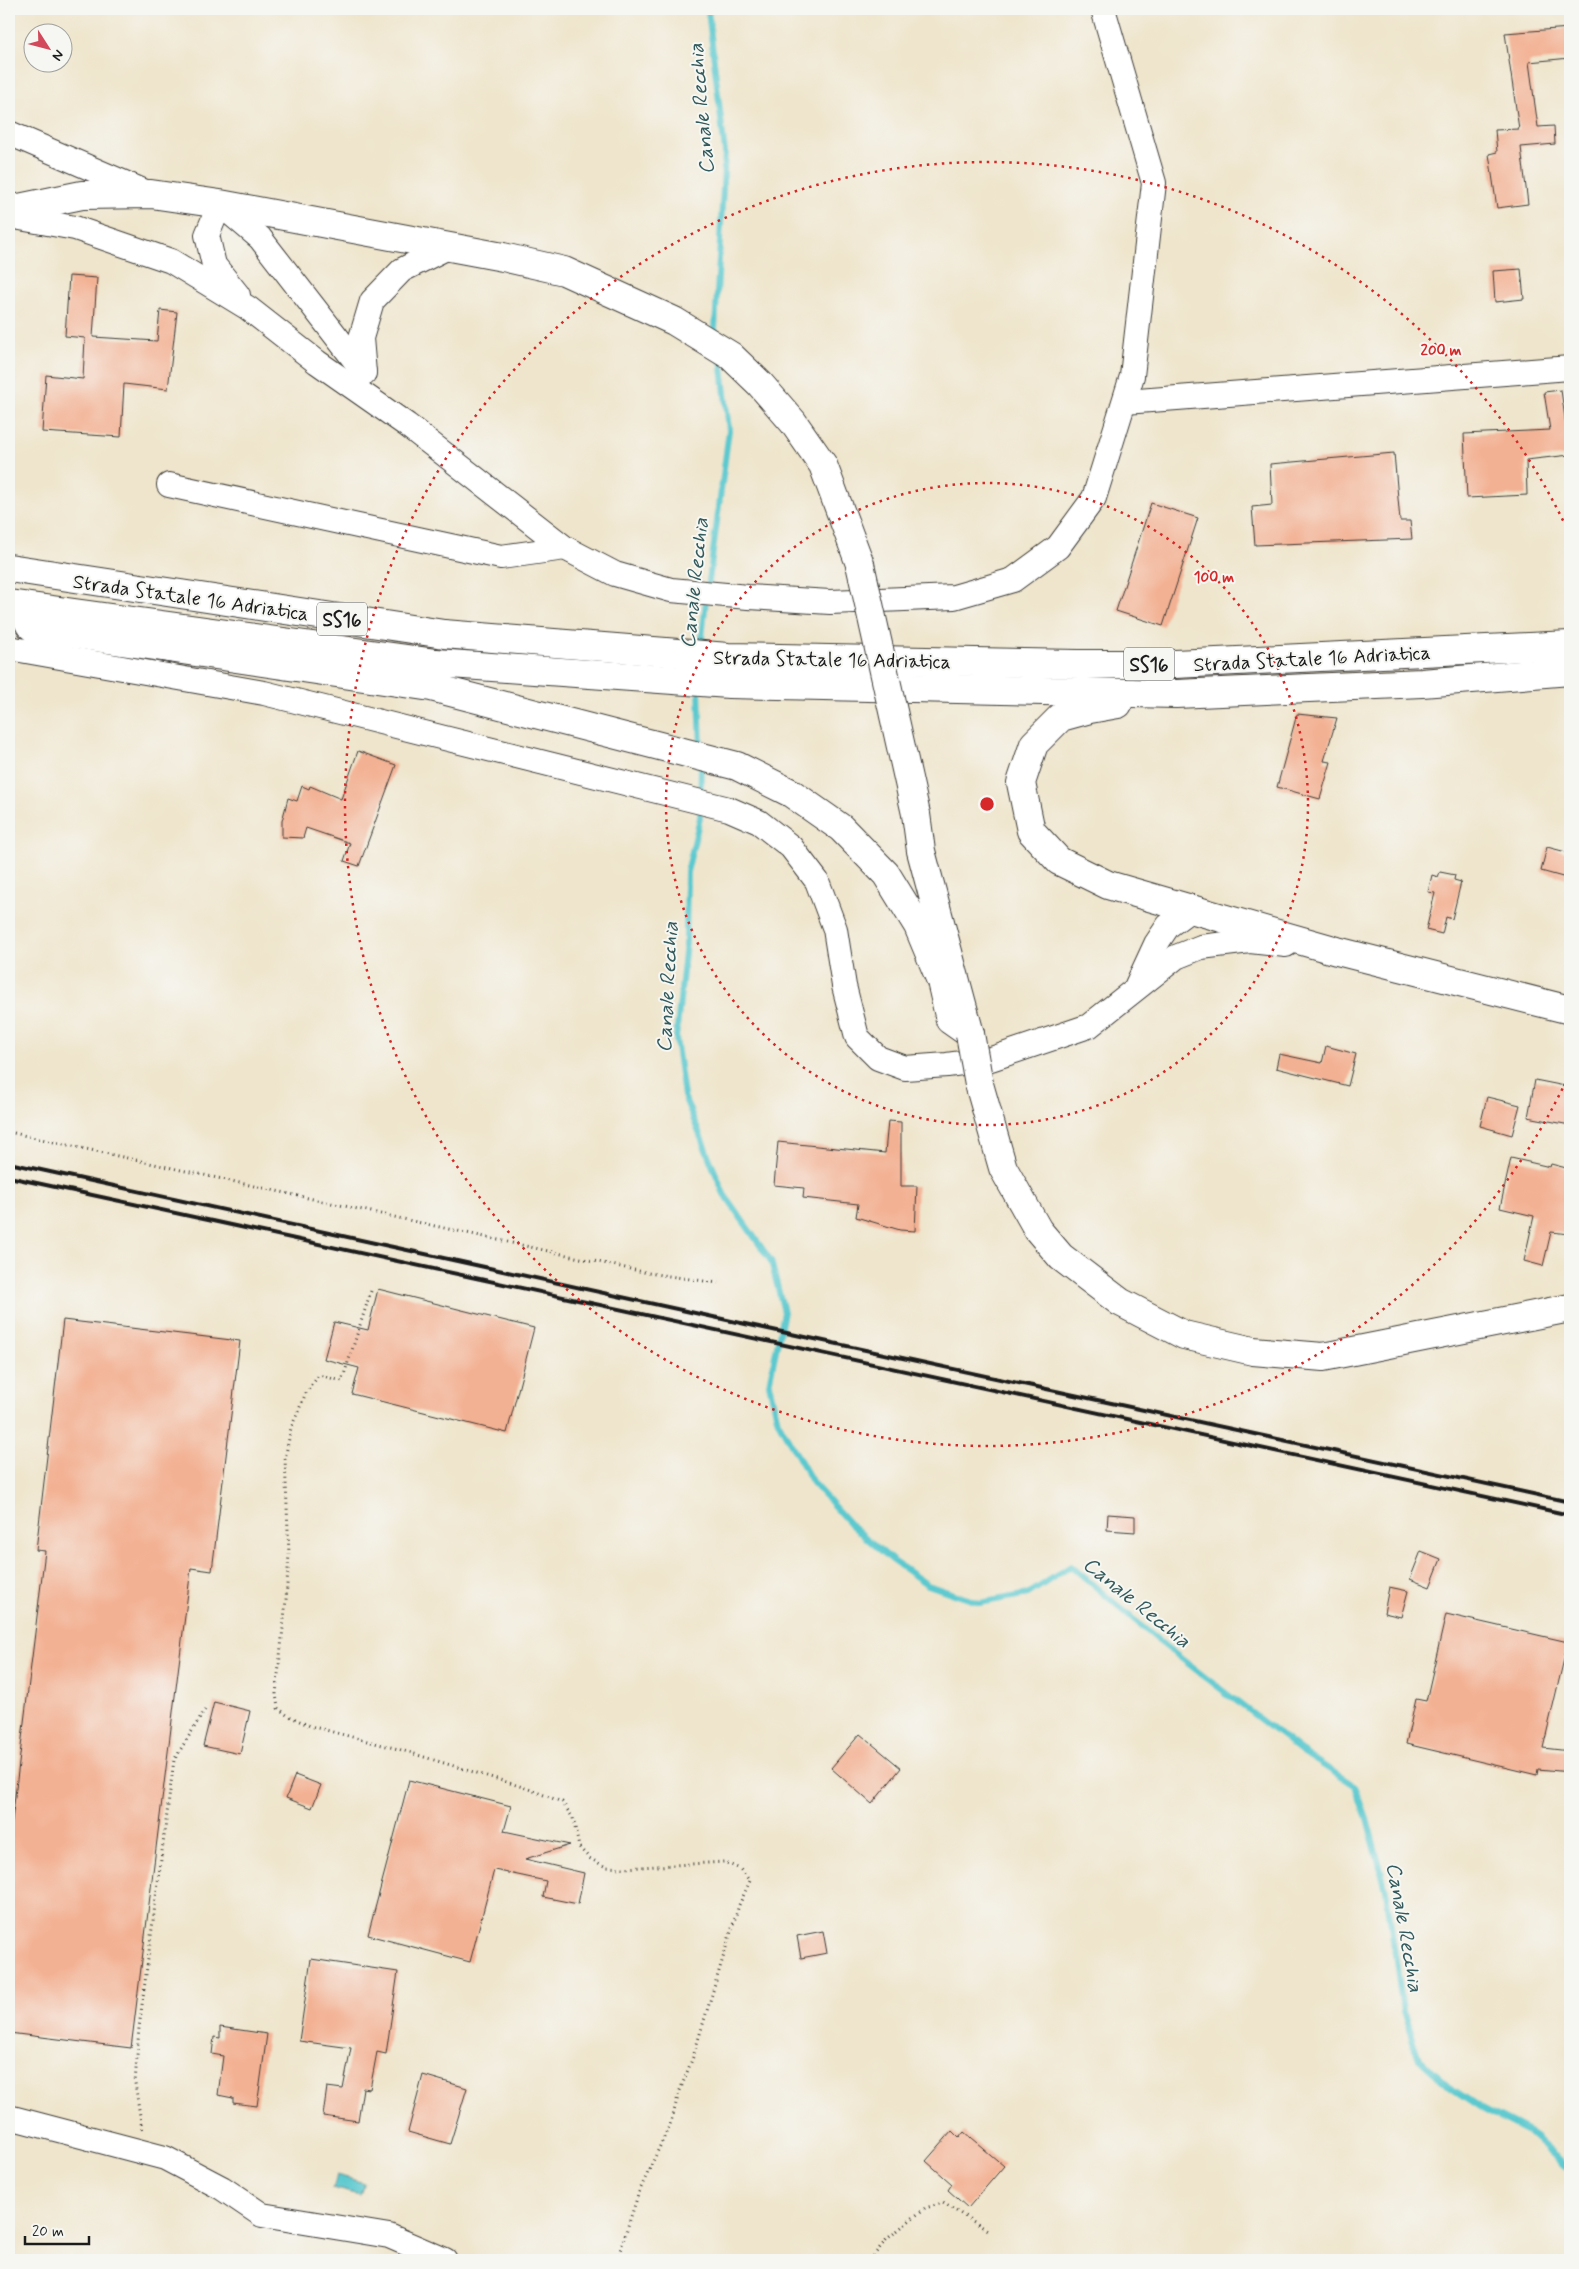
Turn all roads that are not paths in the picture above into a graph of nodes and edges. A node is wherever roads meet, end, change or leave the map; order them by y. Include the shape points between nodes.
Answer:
1 (1103, 9) edge
2 (9, 133) edge
3 (151, 194) junction
4 (220, 204) junction
5 (9, 210) edge
6 (9, 216) edge
7 (448, 247) junction
8 (248, 308) junction
9 (1570, 368) edge
10 (364, 372) junction
11 (1125, 402) junction
12 (407, 425) junction
13 (169, 485) dead end
14 (565, 548) junction
15 (9, 568) edge
16 (15, 605) edge
17 (1570, 645) edge
18 (9, 648) edge
19 (676, 667) junction
20 (1570, 671) edge
21 (1176, 694) junction
22 (1191, 909) junction
23 (1337, 951) junction
24 (1176, 957) junction
25 (1136, 988) junction
26 (1570, 1010) edge
27 (970, 1034) junction
28 (1570, 1308) edge
29 (9, 2117) edge
30 (445, 2260) edge

1 - 11 street via 1154,184 1132,376
2 - 3 street
3 - 4 main road
3 - 5 main road via 82,195
4 - 7 main road
4 - 8 street via 207,235 214,266
4 - 10 street via 260,238
6 - 8 street via 75,228 172,261
7 - 10 street via 402,270 372,302 361,338
7 - 27 main road, bridge via 564,271 674,321 731,356 760,384 793,422 823,465 860,564 916,814 921,851
8 - 12 street via 317,362
9 - 11 street
10 - 12 street
11 - 14 street via 1094,498 1058,547 1013,580 954,597 830,602 671,590 615,574
12 - 14 street
13 - 14 street via 501,557
15 - 19 main road, Strada Statale 16 Adriatica / SS16
16 - 19 main road, Strada Statale 16 Adriatica / SS16 via 436,663
16 - 27 main road via 34,628 431,687 737,766 791,793 841,828 886,874 918,926 941,981 950,1020
17 - 19 main road, Strada Statale 16 Adriatica / SS16 via 1175,664 728,657
18 - 25 street via 264,693 729,809 759,822 791,846 817,881 835,929 844,986 857,1037 878,1058 905,1068 991,1058 1089,1026
19 - 21 main road, Strada Statale 16 Adriatica / SS16 via 729,684
20 - 21 main road, Strada Statale 16 Adriatica / SS16 via 1422,683
21 - 22 main road via 1090,708 1061,717 1034,744 1021,783 1032,832 1059,862 1108,885
22 - 23 main road
22 - 24 street via 1191,932
22 - 25 street via 1168,926
23 - 24 street via 1250,941 1201,947
23 - 26 main road
24 - 25 street
27 - 28 main road, bridge via 1003,1168 1038,1230 1061,1257 1120,1302 1184,1336 1253,1351 1323,1357
29 - 30 street via 165,2158 222,2188 262,2215 388,2236

